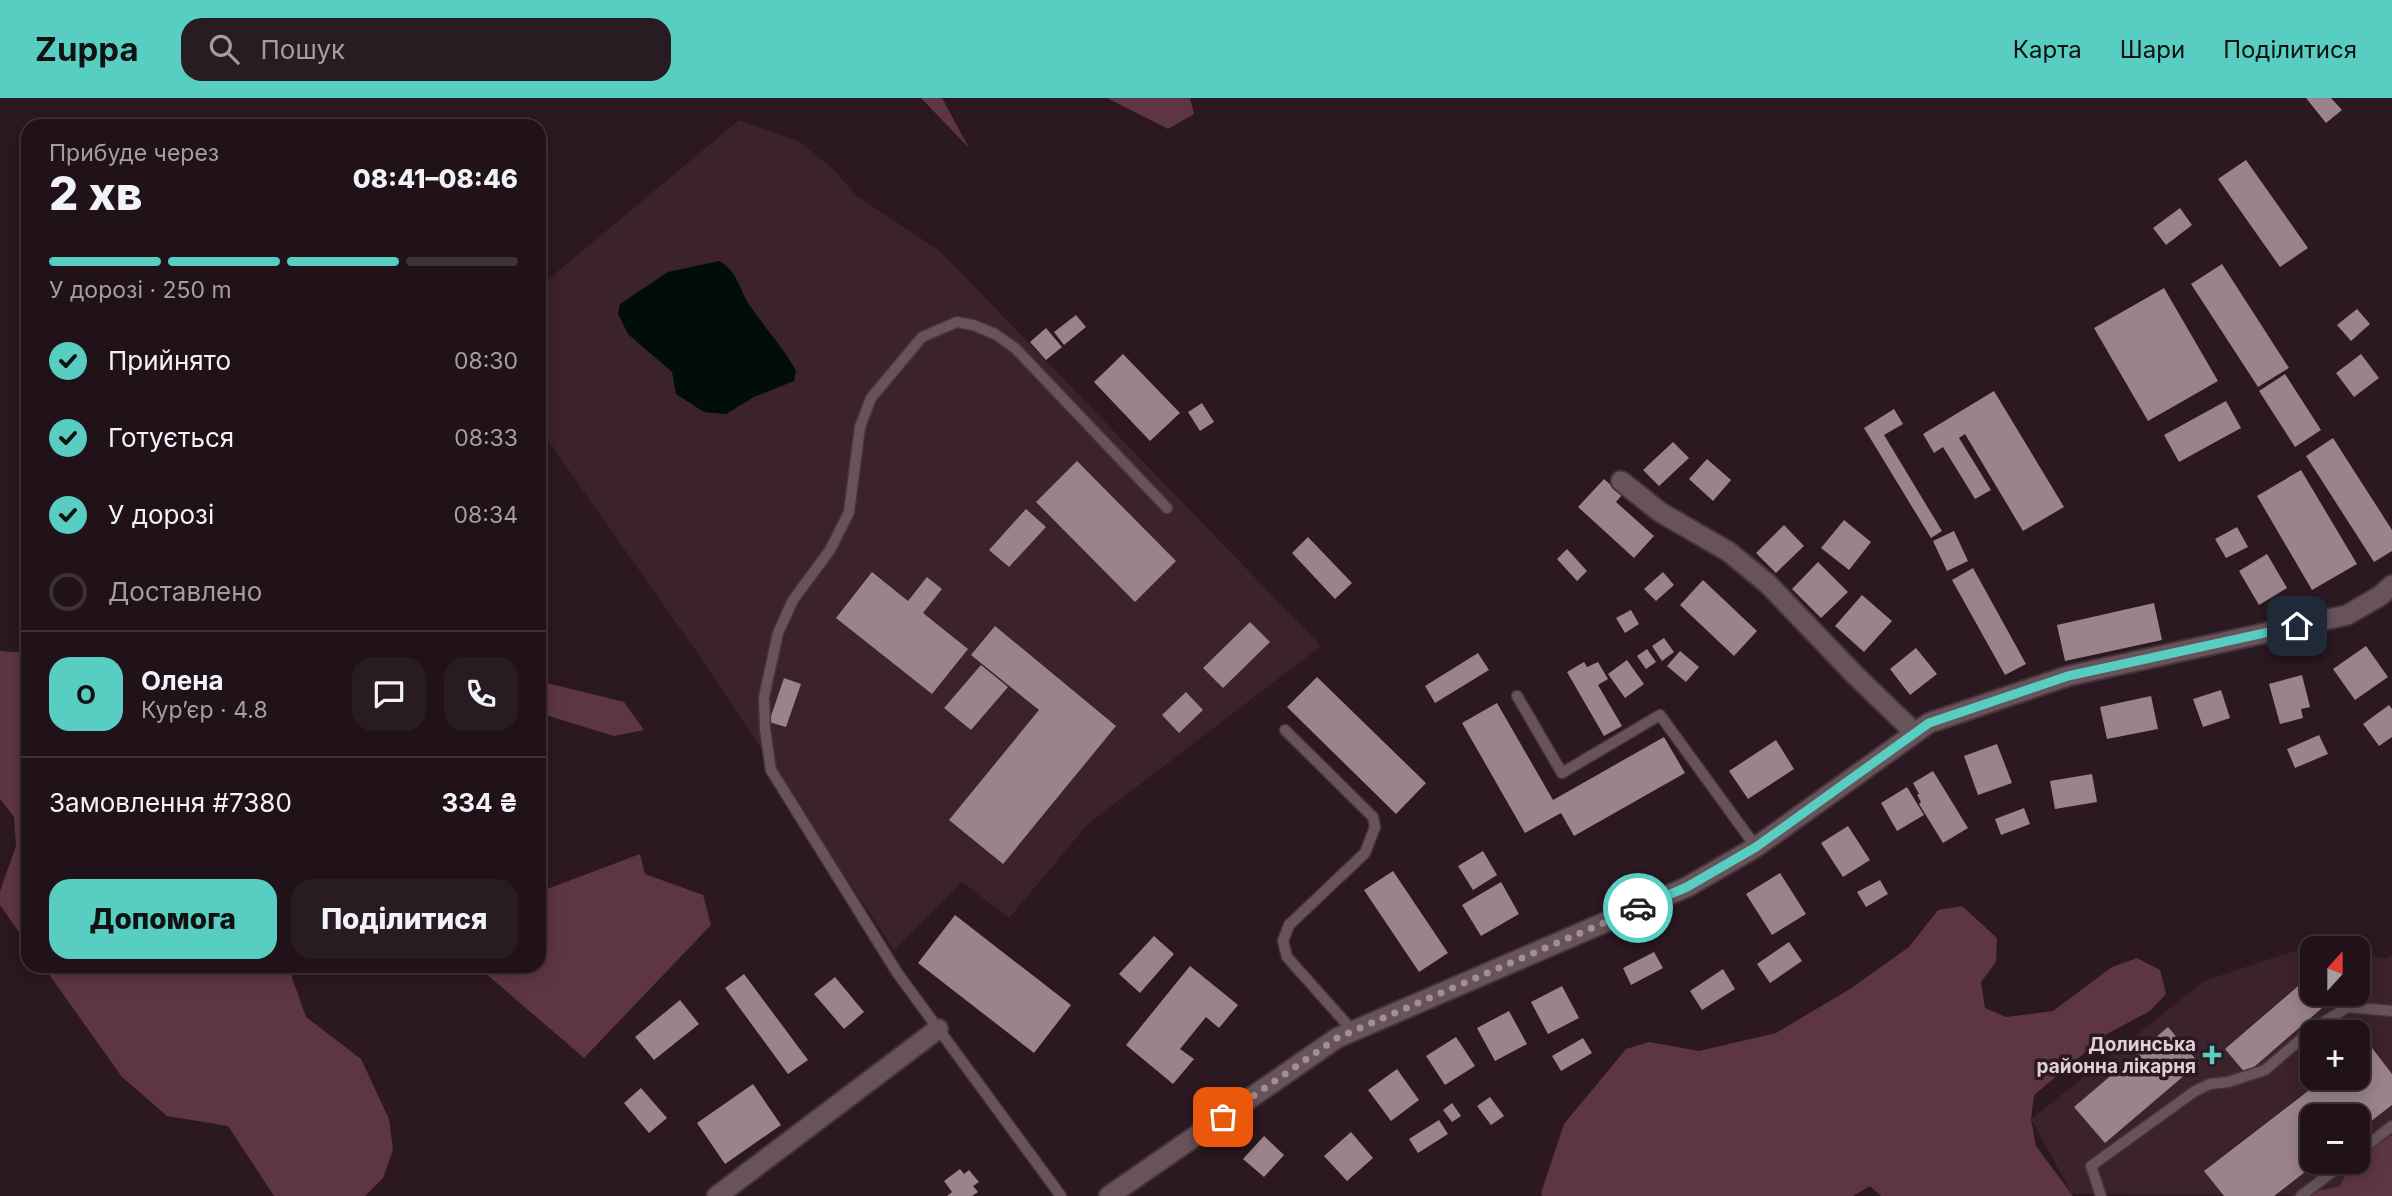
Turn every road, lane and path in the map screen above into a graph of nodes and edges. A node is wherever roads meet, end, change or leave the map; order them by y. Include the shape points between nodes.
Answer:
1 (1621, 481) dead end
2 (1167, 508) dead end
3 (2392, 585) edge
4 (1517, 696) dead end
5 (1285, 730) dead end
6 (1914, 732) junction
7 (1756, 847) junction
8 (2392, 1011) edge
9 (938, 1029) junction
10 (1353, 1032) junction
11 (2392, 1126) edge
12 (2370, 1143) edge
13 (2329, 1174) edge
14 (717, 1196) edge
15 (1061, 1196) edge
16 (1109, 1196) edge
17 (2101, 1196) edge
18 (2301, 1196) edge

1 - 6 street via 1660,512 1730,552 1768,584
2 - 9 lane via 1016,349 973,325 957,322 922,337 871,398 860,427 849,512 830,550 793,600 778,633 764,697 765,729 771,770 898,974
3 - 6 street via 2347,615 2068,676
4 - 7 lane via 1563,773 1660,715
5 - 10 lane via 1373,817 1376,827 1365,853 1289,925 1283,941 1287,957
6 - 7 street
7 - 10 street via 1687,887
8 - 17 lane via 2348,1007 2314,1028 2265,1070 2194,1091 2091,1167
9 - 14 street
9 - 15 lane
10 - 16 street via 1337,1038
11 - 12 lane
13 - 18 lane

